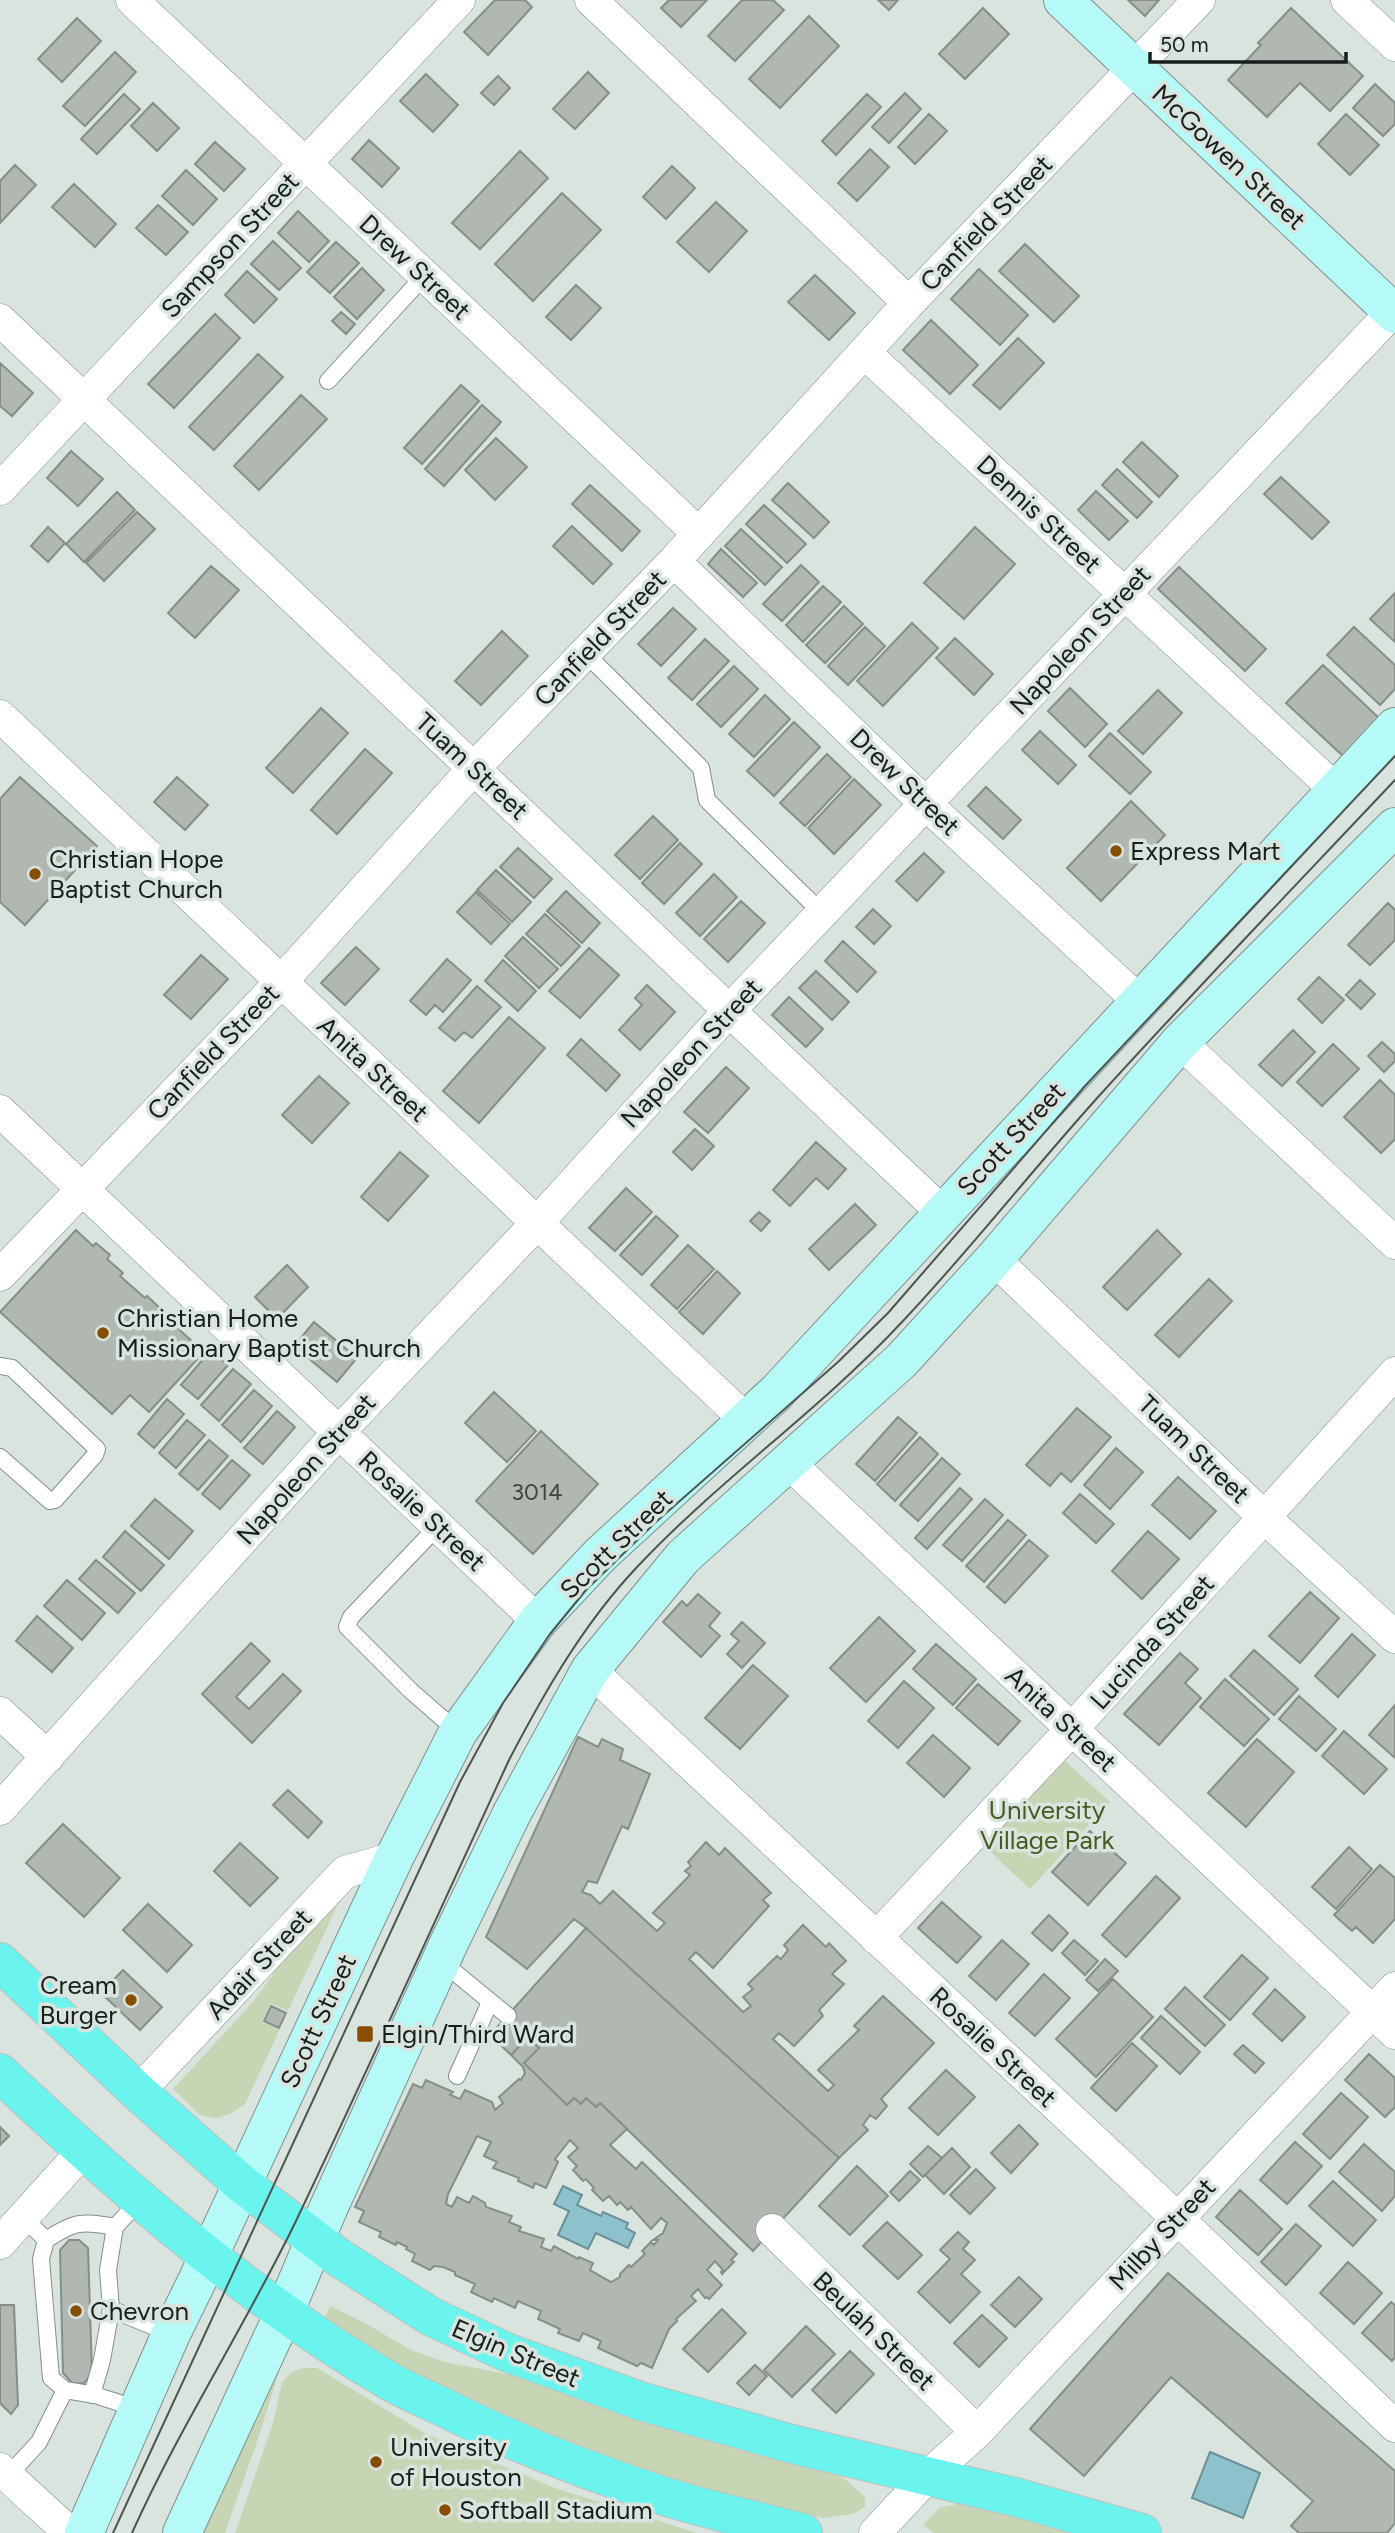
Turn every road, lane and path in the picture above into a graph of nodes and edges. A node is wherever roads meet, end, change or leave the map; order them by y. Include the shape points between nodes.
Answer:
1 (132, 0) edge
2 (459, 0) edge
3 (591, 0) edge
4 (1063, 0) edge
5 (1199, 0) edge
6 (1347, 0) edge
7 (1395, 45) edge
8 (1134, 67) junction
9 (306, 164) junction
10 (425, 275) junction
11 (909, 303) junction
12 (1394, 311) edge
13 (0, 320) edge
14 (865, 353) junction
15 (328, 382) dead end
16 (84, 400) junction
17 (0, 489) edge
18 (699, 534) junction
19 (674, 561) junction
20 (1124, 593) junction
21 (585, 653) junction
22 (0, 716) edge
23 (1395, 727) edge
24 (474, 768) junction
25 (1336, 790) junction
26 (926, 804) junction
27 (1392, 837) edge
28 (822, 913) junction
29 (281, 982) junction
30 (1139, 1001) junction
31 (730, 1010) junction
32 (1180, 1042) junction
33 (0, 1111) edge
34 (82, 1189) junction
35 (943, 1213) junction
36 (537, 1223) junction
37 (1395, 1244) edge
38 (994, 1259) junction
39 (0, 1275) edge
40 (0, 1366) edge
41 (1395, 1373) edge
42 (747, 1421) junction
43 (339, 1432) junction
44 (0, 1457) edge
45 (788, 1462) junction
46 (1265, 1517) junction
47 (438, 1526) junction
48 (538, 1621) junction
49 (1395, 1637) edge
50 (590, 1670) junction
51 (0, 1713) edge
52 (1072, 1729) junction
53 (458, 1732) junction
54 (48, 1757) junction
55 (0, 1809) edge
56 (394, 1858) junction
57 (876, 1938) junction
58 (441, 1961) junction
59 (0, 1962) edge
60 (1395, 1988) edge
61 (490, 2002) junction
62 (508, 2016) dead end
63 (1384, 2023) edge
64 (0, 2073) edge
65 (457, 2076) dead end
66 (138, 2092) junction
67 (83, 2151) junction
68 (242, 2184) junction
69 (141, 2199) junction
70 (23, 2218) junction
71 (1177, 2218) junction
72 (115, 2227) junction
73 (772, 2230) dead end
74 (46, 2240) junction
75 (314, 2240) junction
76 (0, 2243) edge
77 (209, 2255) junction
78 (111, 2309) junction
79 (284, 2313) junction
80 (171, 2334) junction
81 (65, 2390) junction
82 (92, 2395) junction
83 (138, 2409) junction
84 (1395, 2426) edge
85 (977, 2432) junction
86 (4, 2472) edge
87 (927, 2477) junction
88 (70, 2533) edge
89 (84, 2533) edge
90 (182, 2533) edge
91 (803, 2533) edge
92 (875, 2533) edge
93 (1142, 2533) edge

1 - 9 street, Drew Street
2 - 9 street, Sampson Street
3 - 11 street
4 - 8 main road, McGowen Street
5 - 8 street, Canfield Street
6 - 7 street
8 - 11 street, Canfield Street
8 - 12 main road, McGowen Street
9 - 10 street, Drew Street
9 - 16 street, Sampson Street
10 - 15 lane
10 - 18 street, Drew Street
11 - 14 street, Canfield Street
12 - 20 street, Napoleon Street
13 - 16 street, Tuam Street
14 - 18 street, Canfield Street
14 - 20 street, Dennis Street
16 - 17 street, Sampson Street
16 - 24 street, Tuam Street
18 - 19 street, Canfield Street
19 - 21 street, Canfield Street
19 - 26 street, Drew Street
20 - 25 street, Dennis Street
20 - 26 street, Napoleon Street
21 - 24 street, Canfield Street
21 - 28 lane via 701,768 707,800
22 - 29 street, Anita Street
23 - 25 main road, Scott Street
24 - 29 street, Canfield Street
24 - 31 street, Tuam Street
25 - 30 main road, Scott Street
26 - 28 street, Napoleon Street
26 - 30 street, Drew Street
27 - 32 main road
28 - 31 street, Napoleon Street
29 - 34 street, Canfield Street
29 - 36 street, Anita Street
30 - 35 main road, Scott Street
31 - 35 street, Tuam Street
31 - 36 street, Napoleon Street
32 - 37 street
32 - 38 main road
33 - 34 street, Rosalie Street
34 - 39 street, Canfield Street
34 - 43 street, Rosalie Street
35 - 42 main road, Scott Street
36 - 42 street, Anita Street
36 - 43 street, Napoleon Street
38 - 45 main road via 901,1361
38 - 46 street, Tuam Street
40 - 44 lane via 12,1368 97,1449 50,1501
41 - 46 street, Lucinda Street
42 - 48 main road, Scott Street via 600,1555
43 - 47 street, Rosalie Street
43 - 54 street, Napoleon Street
45 - 50 main road via 683,1557
45 - 52 street, Anita Street
46 - 49 street, Tuam Street
46 - 52 street, Lucinda Street
47 - 48 street, Rosalie Street
47 - 53 lane via 351,1617 347,1627
48 - 53 main road, Scott Street
50 - 57 street, Rosalie Street
50 - 58 main road via 512,1813
51 - 54 street
52 - 57 street, Lucinda Street
52 - 63 street, Anita Street
53 - 56 main road, Scott Street
54 - 55 street, Napoleon Street
56 - 66 street, Adair Street via 345,1872
56 - 68 main road, Scott Street
57 - 71 street, Rosalie Street
58 - 61 lane
58 - 75 main road
59 - 66 main road, Elgin Street
60 - 63 street, Milby Street
61 - 62 lane
61 - 65 lane
63 - 71 street, Milby Street
64 - 67 main road
66 - 68 main road, Elgin Street
67 - 69 main road
67 - 70 street
68 - 75 main road, Elgin Street
68 - 77 main road, Scott Street
69 - 72 lane
69 - 77 main road
70 - 74 lane
70 - 76 street
71 - 84 street, Rosalie Street
71 - 85 street, Milby Street
72 - 74 lane via 88,2222 68,2226
72 - 78 lane via 108,2270
73 - 85 street, Beulah Street
74 - 81 lane via 41,2259 51,2378
75 - 79 main road
75 - 87 main road, Elgin Street via 430,2316 506,2352 640,2402
77 - 79 main road
77 - 80 main road, Scott Street
78 - 80 lane
78 - 82 lane
79 - 90 main road
79 - 91 main road via 388,2380 488,2430 666,2497
80 - 83 main road, Scott Street
81 - 82 lane
81 - 86 lane via 39,2442
82 - 83 lane
83 - 89 main road, Scott Street
85 - 87 street, Milby Street
86 - 88 street
87 - 92 street, Milby Street
87 - 93 main road, Elgin Street

